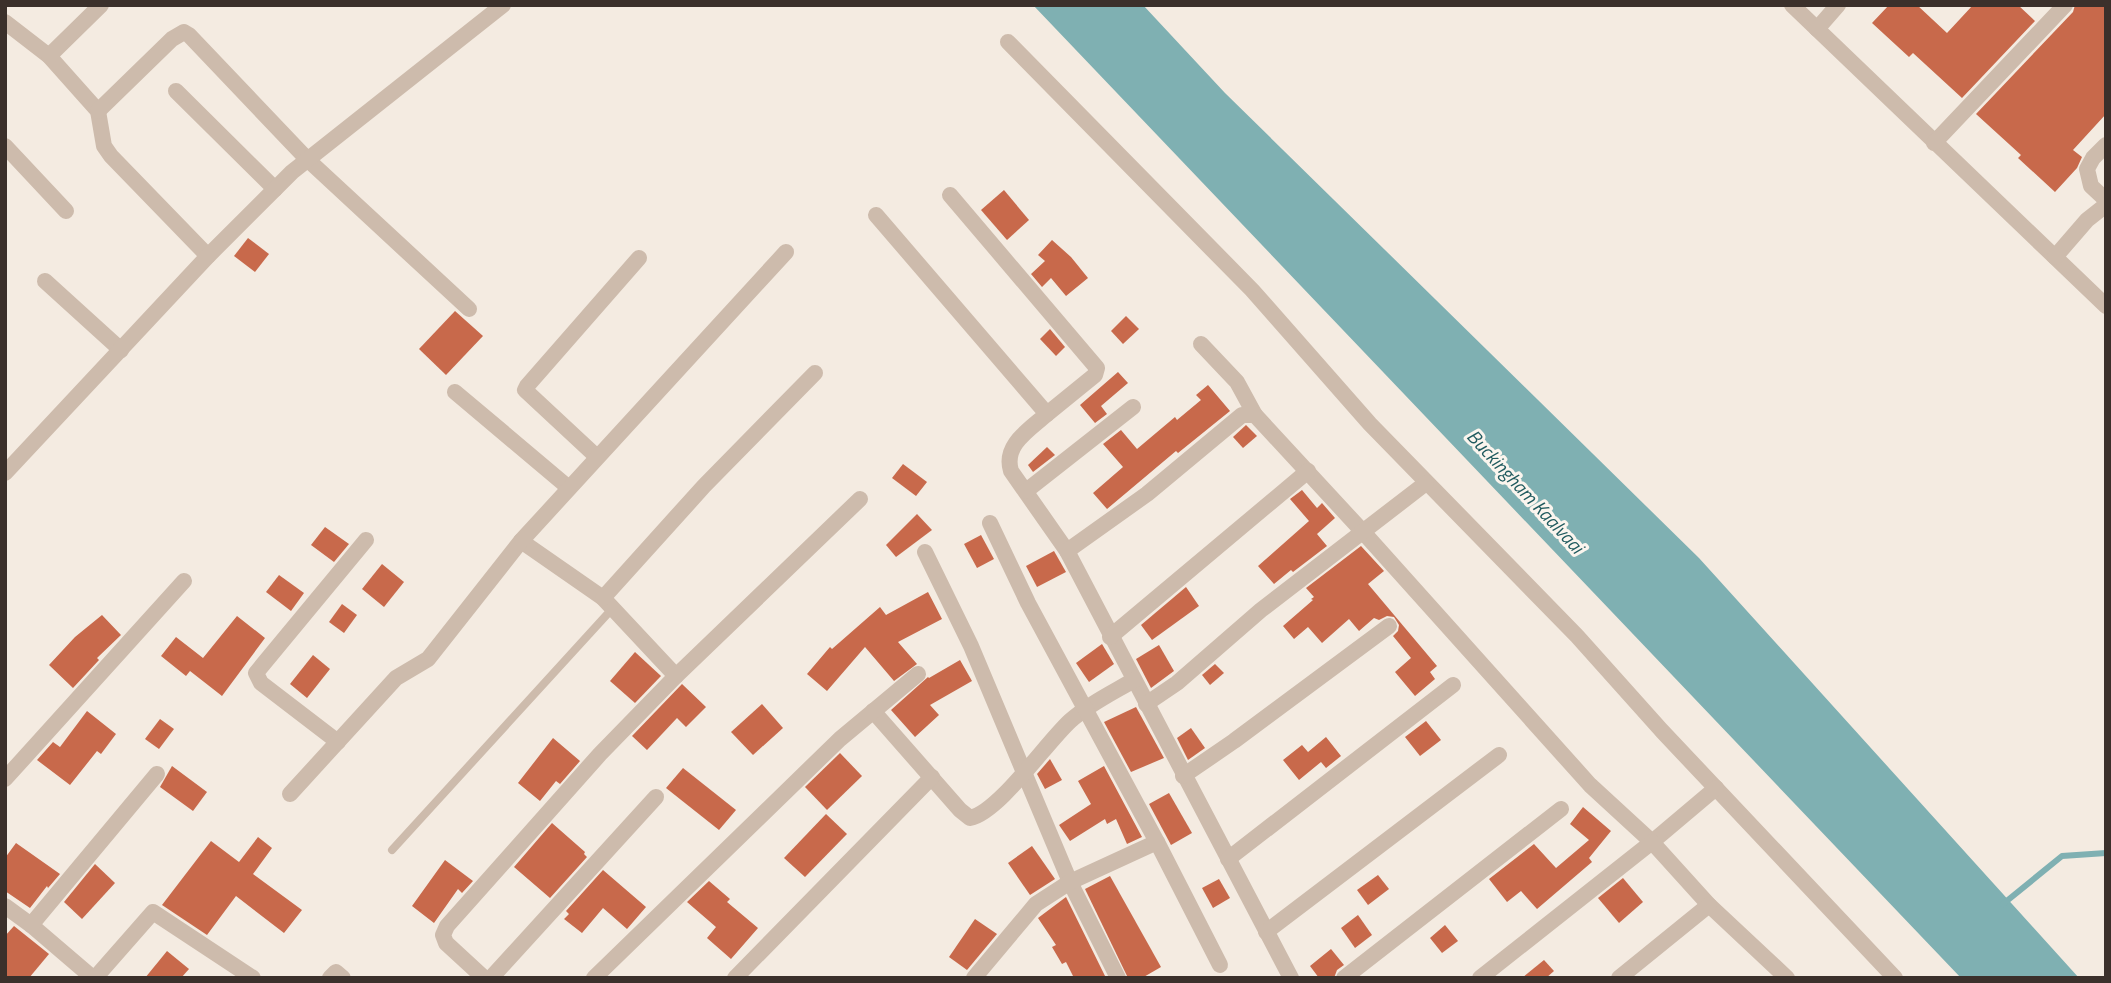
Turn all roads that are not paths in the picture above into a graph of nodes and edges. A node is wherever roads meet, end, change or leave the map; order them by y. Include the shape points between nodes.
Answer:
1 (101, 5) edge
2 (503, 5) edge
3 (1793, 5) edge
4 (1838, 5) edge
5 (2065, 5) edge
6 (5, 22) edge
7 (1817, 29) junction
8 (1008, 42) dead end
9 (48, 56) junction
10 (176, 91) dead end
11 (99, 111) junction
12 (1934, 143) junction
13 (2106, 145) edge
14 (5, 146) edge
15 (307, 159) junction
16 (275, 189) junction
17 (950, 195) dead end
18 (2106, 203) edge
19 (66, 211) dead end
20 (876, 215) dead end
21 (786, 252) dead end
22 (208, 256) junction
23 (2055, 257) junction
24 (639, 258) dead end
25 (45, 281) dead end
26 (2106, 306) edge
27 (469, 309) dead end
28 (1200, 344) dead end
29 (121, 350) junction
30 (815, 373) dead end
31 (456, 392) dead end
32 (1133, 407) dead end
33 (1047, 414) junction
34 (1255, 415) junction
35 (597, 457) junction
36 (1308, 471) junction
37 (5, 473) edge
38 (1426, 483) junction
39 (569, 488) junction
40 (1026, 491) junction
41 (860, 499) dead end
42 (990, 523) dead end
43 (1364, 533) junction
44 (366, 540) dead end
45 (521, 541) junction
46 (1067, 551) junction
47 (925, 552) dead end
48 (184, 581) dead end
49 (607, 604) junction
50 (1389, 626) dead end
51 (1110, 637) junction
52 (918, 674) dead end
53 (676, 676) junction
54 (1134, 680) junction
55 (1452, 685) dead end
56 (1146, 704) junction
57 (1086, 707) junction
58 (873, 711) junction
59 (338, 742) junction
60 (1499, 755) dead end
61 (1025, 771) junction
62 (156, 774) dead end
63 (1183, 776) junction
64 (932, 778) junction
65 (5, 779) edge
66 (1716, 788) junction
67 (290, 794) dead end
68 (656, 797) dead end
69 (1561, 809) dead end
70 (1157, 842) junction
71 (1652, 842) junction
72 (392, 850) dead end
73 (1228, 859) junction
74 (1070, 882) junction
75 (1709, 905) junction
76 (6, 909) edge
77 (31, 925) junction
78 (1266, 932) junction
79 (1220, 965) dead end
80 (94, 978) edge
81 (253, 978) edge
82 (330, 978) edge
83 (343, 978) edge
84 (484, 978) edge
85 (491, 978) edge
86 (594, 978) edge
87 (735, 978) edge
88 (974, 978) edge
89 (1118, 978) edge
90 (1291, 978) edge
91 (1344, 978) edge
92 (1480, 978) edge
93 (1619, 978) edge
94 (1787, 978) edge
95 (1895, 978) edge

1 - 9 street
2 - 15 street
3 - 7 street
4 - 7 street
5 - 12 street
6 - 9 street
7 - 12 street
8 - 38 street via 1252,290
9 - 11 street
10 - 16 street
11 - 15 street via 172,38 184,32
11 - 22 street via 104,146 111,156
12 - 23 street
13 - 18 street via 2087,169 2091,186
14 - 19 street
15 - 16 street
15 - 27 street
16 - 22 street
17 - 33 street via 1097,368 1095,375
18 - 23 street
20 - 33 street
21 - 35 street
22 - 29 street
23 - 26 street
24 - 35 street via 526,390
25 - 29 street
28 - 34 street via 1237,382
29 - 37 street
30 - 49 street via 683,509
31 - 39 street
32 - 40 street
33 - 40 street via 1020,438 1010,454 1011,471
34 - 36 street
34 - 46 street via 1242,415 1147,494
35 - 39 street
36 - 43 street
36 - 51 street
38 - 43 street
38 - 66 street via 1577,636
39 - 45 street
40 - 46 street
41 - 53 street
42 - 57 street
43 - 56 street
43 - 71 street via 1590,785
44 - 59 street via 256,673 264,686
45 - 49 street
45 - 59 street via 428,659 396,678
46 - 51 street
47 - 61 street
48 - 65 street
49 - 53 street
49 - 72 lane
50 - 63 street
51 - 54 street
52 - 58 street
53 - 84 street via 447,926 446,943
54 - 56 street
54 - 57 street
55 - 73 street
56 - 63 street
57 - 61 street
57 - 70 street
58 - 64 street
58 - 86 street
59 - 67 street
60 - 78 street
61 - 64 street via 987,810 970,818
61 - 74 street
62 - 77 street
63 - 73 street
64 - 87 street
66 - 71 street
66 - 95 street
68 - 85 street
69 - 91 street
70 - 74 street
70 - 79 street
71 - 75 street
71 - 92 street
73 - 78 street
74 - 88 street via 1036,904
74 - 89 street
75 - 93 street
75 - 94 street
76 - 77 street
77 - 80 street
78 - 90 street
80 - 81 street via 153,912
82 - 83 street via 336,972

